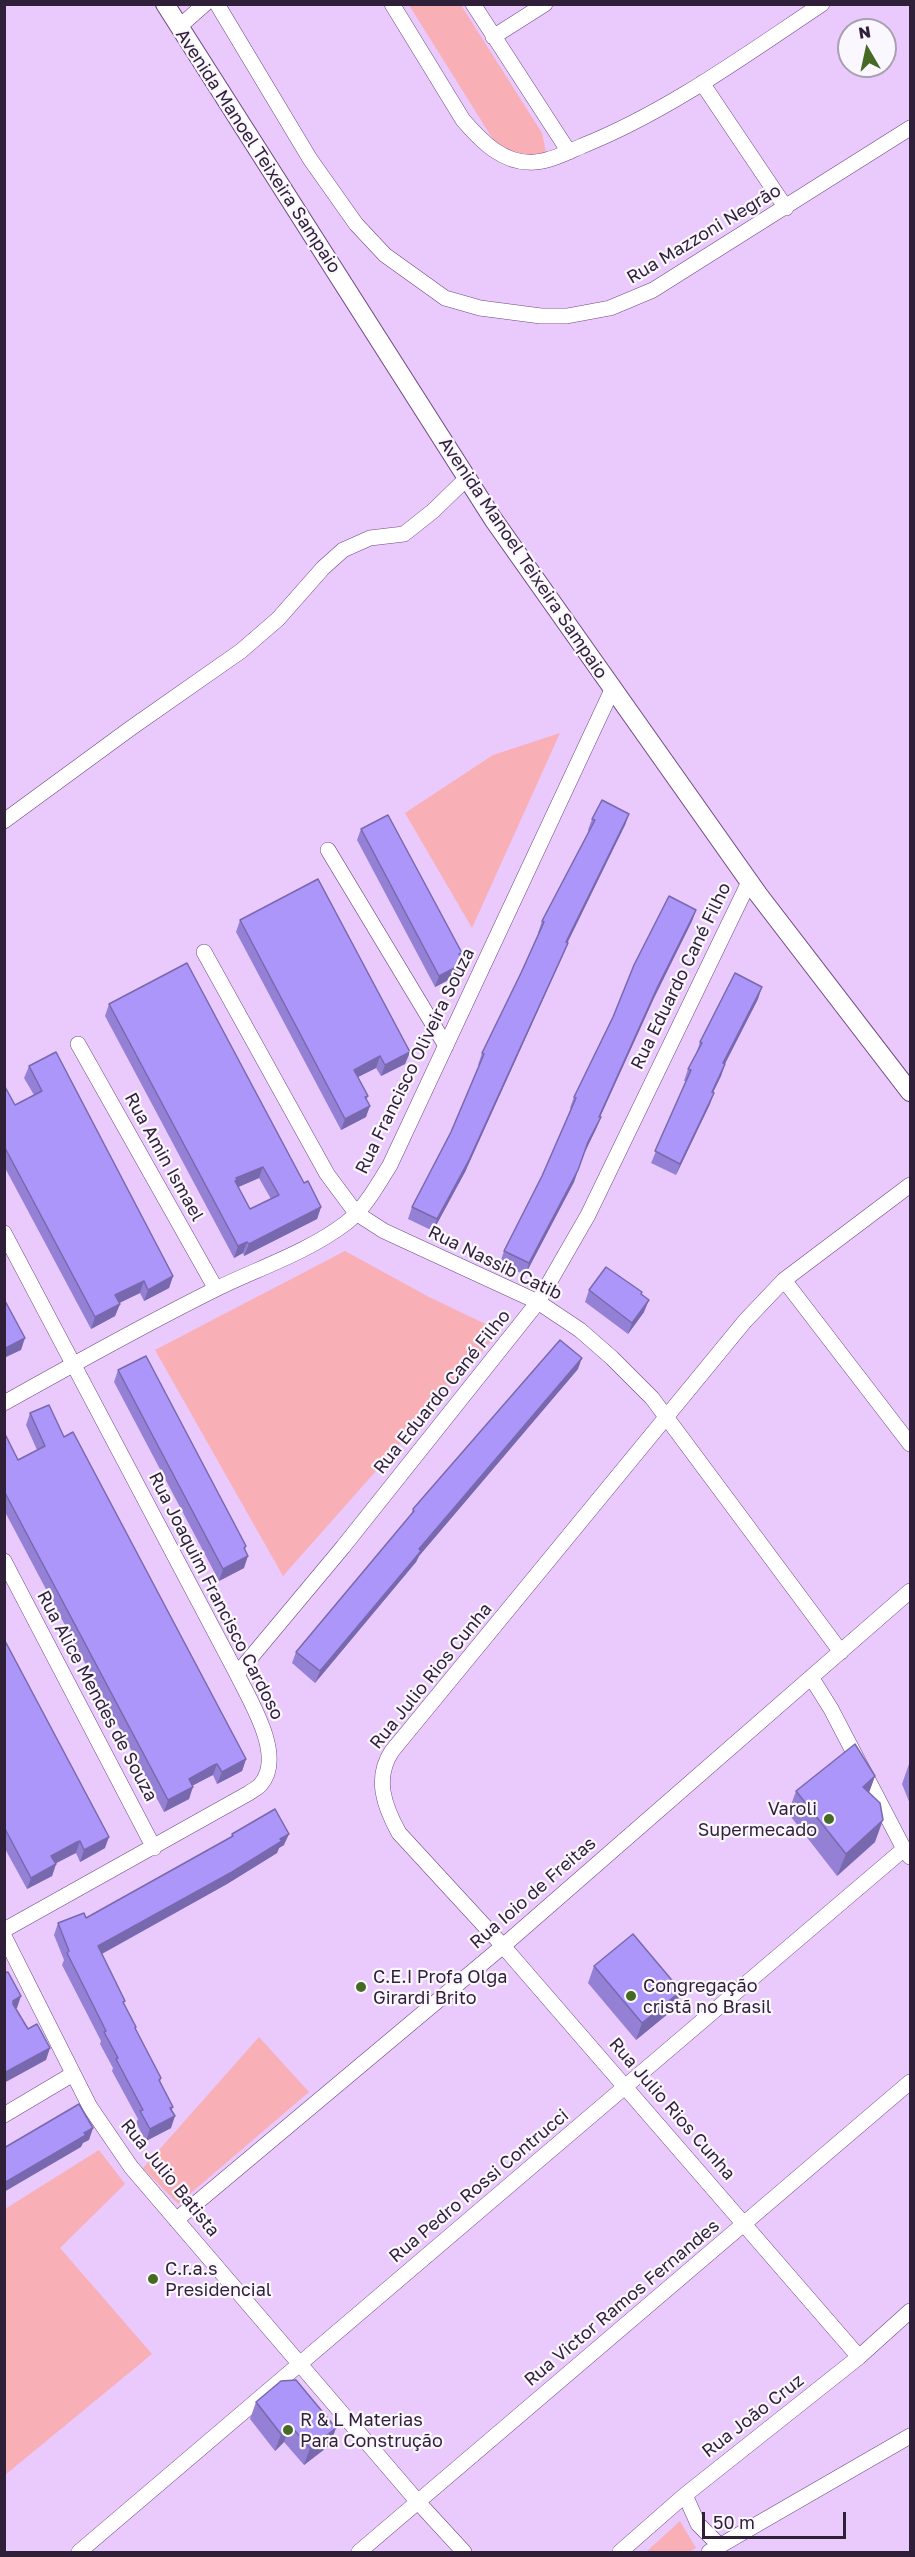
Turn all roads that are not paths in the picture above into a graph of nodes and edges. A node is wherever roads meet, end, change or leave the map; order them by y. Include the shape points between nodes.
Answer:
1 (165, 4) edge
2 (205, 4) edge
3 (217, 4) edge
4 (392, 4) edge
5 (473, 4) edge
6 (545, 4) edge
7 (822, 4) edge
8 (179, 27) junction
9 (493, 37) junction
10 (702, 83) junction
11 (910, 128) edge
12 (569, 152) junction
13 (786, 208) junction
14 (467, 478) junction
15 (612, 690) junction
16 (4, 821) edge
17 (328, 850) dead end
18 (749, 882) junction
19 (204, 952) dead end
20 (78, 1044) dead end
21 (446, 1046) junction
22 (910, 1092) edge
23 (910, 1185) edge
24 (356, 1213) junction
25 (4, 1233) edge
26 (784, 1280) junction
27 (216, 1289) junction
28 (538, 1302) junction
29 (74, 1364) junction
30 (4, 1403) edge
31 (667, 1418) junction
32 (910, 1444) edge
33 (4, 1562) edge
34 (910, 1591) edge
35 (841, 1652) junction
36 (237, 1674) junction
37 (811, 1677) junction
38 (154, 1848) junction
39 (907, 1853) edge
40 (4, 1930) edge
41 (4, 1936) edge
42 (503, 1946) junction
43 (73, 2074) junction
44 (910, 2082) edge
45 (626, 2086) junction
46 (4, 2115) edge
47 (176, 2220) junction
48 (744, 2224) junction
49 (910, 2311) edge
50 (859, 2357) junction
51 (301, 2364) junction
52 (910, 2436) edge
53 (685, 2494) junction
54 (418, 2502) junction
55 (715, 2549) edge
56 (79, 2553) edge
57 (359, 2553) edge
58 (464, 2553) edge
59 (620, 2553) edge

1 - 8 street, Avenida Manoel Teixeira Sampaio
2 - 8 street
3 - 13 street, Rua Mazzoni Negrão via 310,159 356,224 385,255 446,298 480,308 541,316 610,308 653,290
4 - 12 street via 463,120 489,146 512,159 528,162
5 - 9 street
6 - 9 street
7 - 10 street
8 - 14 street, Avenida Manoel Teixeira Sampaio
9 - 12 street
10 - 12 street via 646,117
10 - 13 street
11 - 13 street, Rua Mazzoni Negrão
14 - 15 street, Avenida Manoel Teixeira Sampaio
14 - 16 street via 404,534 370,538 343,550 278,619 241,651
15 - 18 street, Avenida Manoel Teixeira Sampaio
15 - 21 street, Rua Francisco Oliveira Souza
17 - 21 street
18 - 22 street, Avenida Manoel Teixeira Sampaio
18 - 28 street, Rua Eduardo Cané Filho via 588,1215
19 - 24 street, Rua Nassib Catib via 324,1168
20 - 27 street, Rua Amin Ismael
21 - 24 street, Rua Francisco Oliveira Souza via 390,1165
23 - 26 street, Rua Julio Rios Cunha
24 - 27 street, Rua Francisco Oliveira Souza via 300,1250
24 - 28 street, Rua Nassib Catib via 384,1231
25 - 29 street, Rua Joaquim Francisco Cardoso
26 - 31 street, Rua Julio Rios Cunha via 745,1321
26 - 32 street
27 - 29 street, Rua Francisco Oliveira Souza
28 - 31 street, Rua Nassib Catib via 580,1330 612,1358
28 - 36 street, Rua Eduardo Cané Filho
29 - 30 street, Rua Francisco Oliveira Souza
29 - 36 street, Rua Joaquim Francisco Cardoso
31 - 35 street, Rua Nassib Catib
31 - 42 street, Rua Julio Rios Cunha via 384,1763 382,1789 399,1833
33 - 38 street, Rua Alice Mendes de Souza
34 - 35 street, Rua Ioio de Freitas
35 - 37 street, Rua Ioio de Freitas
36 - 38 street, Rua Joaquim Francisco Cardoso via 264,1731 268,1752 266,1774 249,1793
37 - 39 street
37 - 42 street, Rua Ioio de Freitas
38 - 40 street, Rua Joaquim Francisco Cardoso
39 - 45 street, Rua Pedro Rossi Contrucci
41 - 43 street, Rua Julio Batista
42 - 45 street, Rua Julio Rios Cunha
42 - 47 street, Rua Ioio de Freitas
43 - 46 street
43 - 47 street, Rua Julio Batista via 90,2107 131,2167
44 - 48 street, Rua Victor Ramos Fernandes
45 - 48 street, Rua Julio Rios Cunha
45 - 51 street, Rua Pedro Rossi Contrucci
47 - 51 street, Rua Julio Batista
48 - 50 street, Rua Julio Rios Cunha
48 - 54 street, Rua Victor Ramos Fernandes
49 - 50 street, Rua João Cruz
50 - 53 street, Rua João Cruz
51 - 54 street, Rua Julio Batista
51 - 56 street, Rua Pedro Rossi Contrucci
52 - 55 street
53 - 55 street
53 - 59 street, Rua João Cruz
54 - 57 street, Rua Victor Ramos Fernandes
54 - 58 street, Rua Julio Batista

